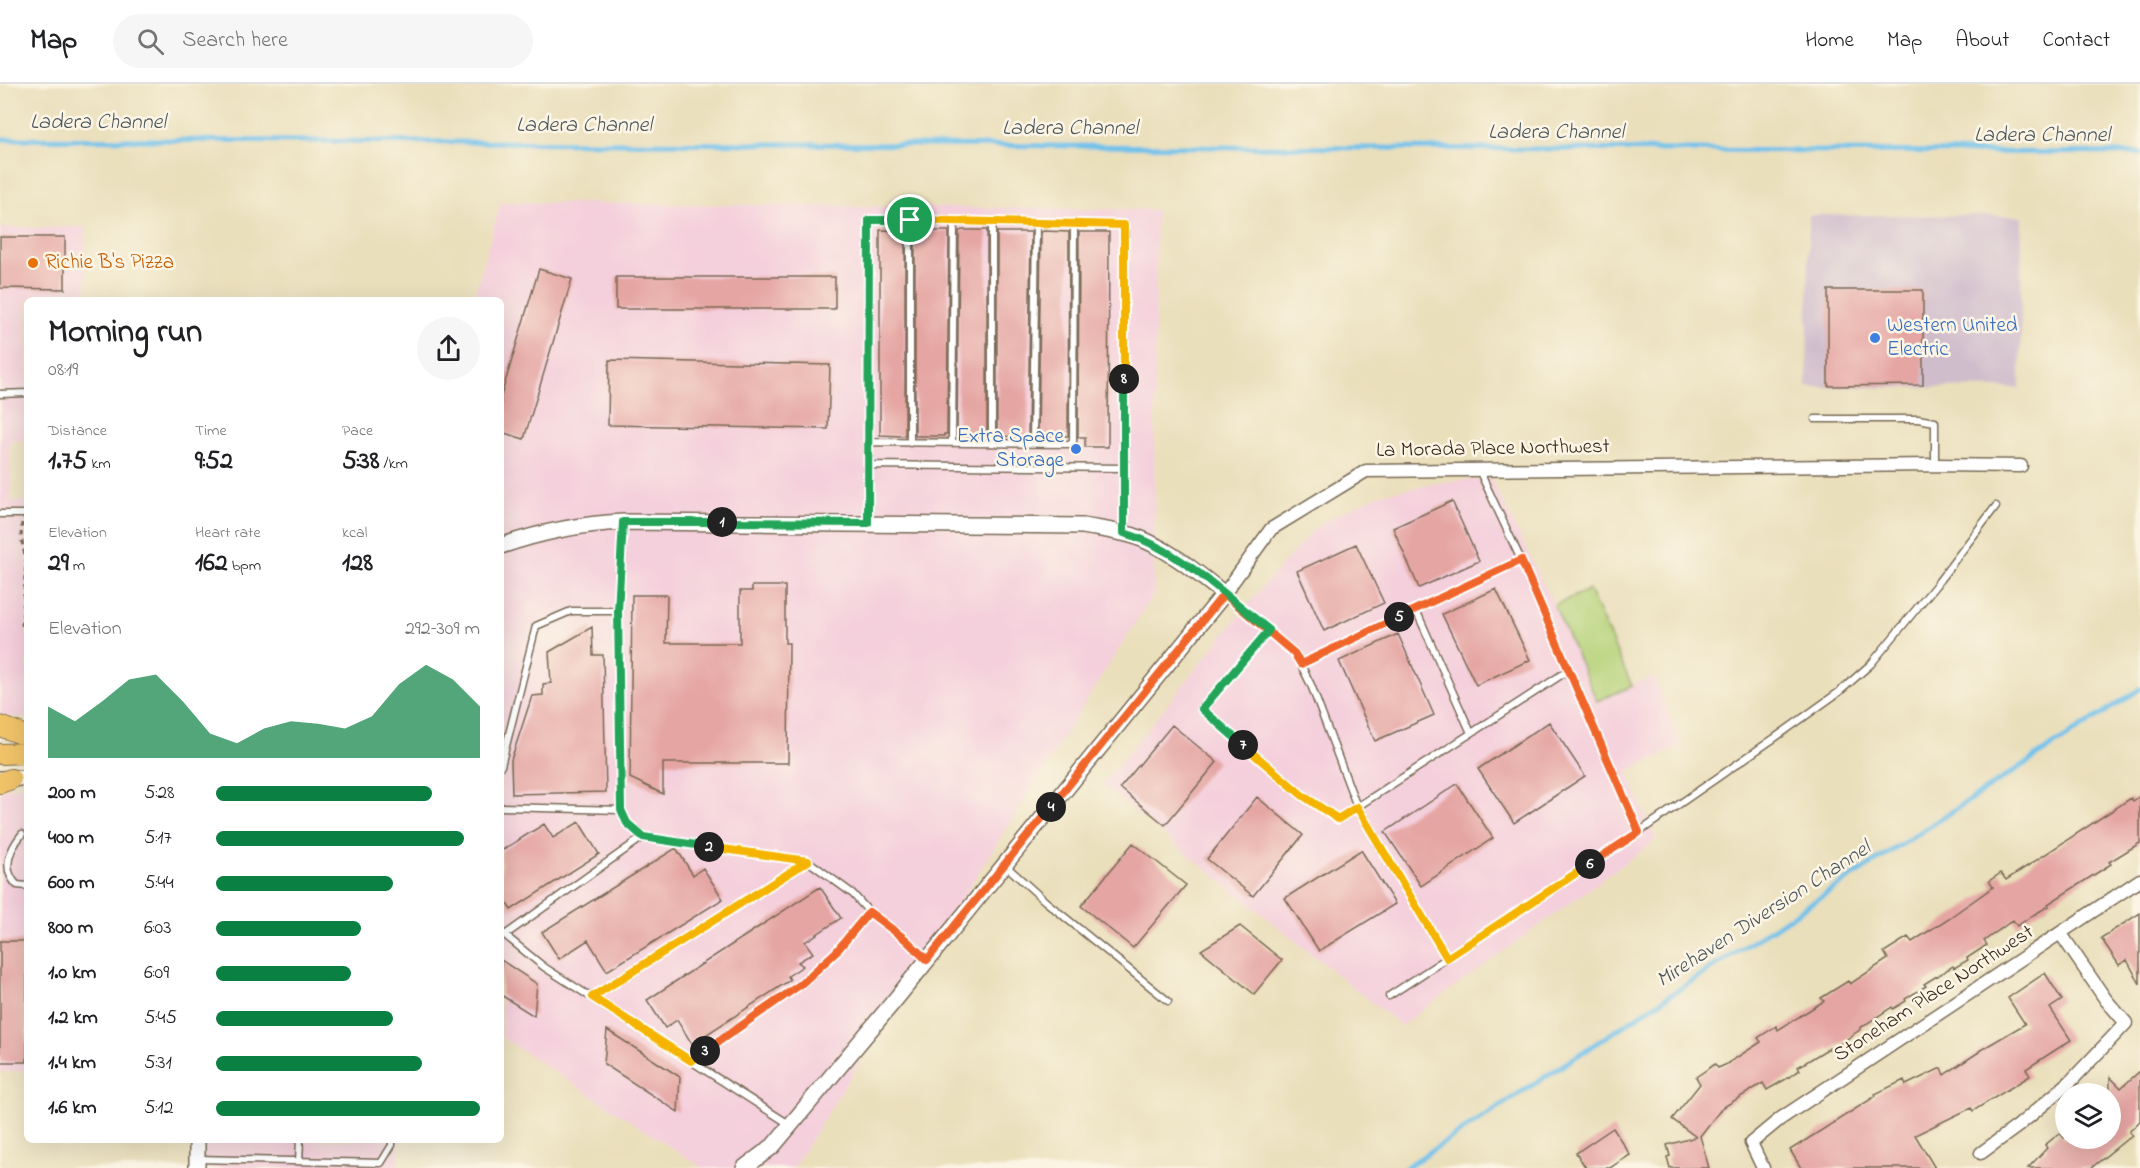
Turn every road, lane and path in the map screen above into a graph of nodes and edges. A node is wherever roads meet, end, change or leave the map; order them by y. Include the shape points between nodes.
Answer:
1 (910, 220) junction
2 (954, 221) junction
3 (992, 222) junction
4 (1036, 223) junction
5 (1074, 224) junction
6 (24, 393) edge
7 (0, 394) edge
8 (1815, 419) dead end
9 (868, 442) junction
10 (910, 443) junction
11 (952, 443) junction
12 (992, 443) junction
13 (1033, 443) junction
14 (868, 465) junction
15 (1935, 465) junction
16 (2021, 466) dead end
17 (1124, 468) junction
18 (1479, 470) junction
19 (1996, 506) dead end
20 (0, 514) edge
21 (24, 514) edge
22 (24, 520) edge
23 (623, 522) junction
24 (868, 523) junction
25 (1124, 533) junction
26 (504, 545) edge
27 (24, 551) edge
28 (1521, 560) junction
29 (24, 594) edge
30 (1224, 594) junction
31 (1416, 609) junction
32 (618, 611) junction
33 (24, 629) edge
34 (1269, 630) junction
35 (1301, 664) junction
36 (1569, 670) junction
37 (0, 726) edge
38 (15, 733) edge
39 (1471, 733) junction
40 (24, 753) edge
41 (0, 754) edge
42 (504, 754) edge
43 (504, 807) edge
44 (1357, 807) junction
45 (621, 810) junction
46 (1639, 832) junction
47 (22, 834) dead end
48 (643, 837) junction
49 (808, 861) junction
50 (1004, 865) junction
51 (2140, 880) edge
52 (24, 886) edge
53 (869, 912) junction
54 (504, 932) edge
55 (504, 934) edge
56 (2061, 934) junction
57 (1447, 958) junction
58 (927, 960) junction
59 (1389, 996) dead end
60 (592, 997) junction
61 (1168, 1001) dead end
62 (691, 1061) junction
63 (789, 1124) junction
64 (197, 1143) edge
65 (300, 1143) edge
66 (392, 1143) edge
67 (1981, 1153) dead end
68 (299, 1161) junction
69 (197, 1164) edge
70 (744, 1168) edge
71 (1763, 1168) edge

1 - 2 lane
1 - 9 lane via 869,220
1 - 10 lane
2 - 3 lane
2 - 11 lane
3 - 4 lane
3 - 12 lane
4 - 5 lane
4 - 13 lane
5 - 13 lane via 1073,444
5 - 17 lane via 1124,225
6 - 7 lane
8 - 15 lane via 1935,422
9 - 10 lane
9 - 14 lane
10 - 11 lane
11 - 12 lane
12 - 13 lane
14 - 17 lane
14 - 24 lane
15 - 16 street, La Morada Place Northwest
15 - 18 street, La Morada Place Northwest
17 - 25 lane
18 - 28 lane
18 - 30 street, La Morada Place Northwest via 1366,471 1271,529
19 - 46 lane via 1871,664 1839,692
20 - 21 lane
22 - 27 path via 21,537
23 - 24 street
23 - 26 street via 563,528
23 - 32 lane
24 - 25 street via 1059,525
25 - 30 street via 1162,550
28 - 31 lane
28 - 36 lane
29 - 33 path
30 - 34 lane
30 - 50 street, La Morada Place Northwest
31 - 35 lane
31 - 39 lane
32 - 42 lane via 571,611 536,626
32 - 45 lane
34 - 35 lane
34 - 44 lane via 1202,709 1302,795 1338,819
35 - 44 lane
36 - 39 lane
36 - 46 lane
37 - 38 main road
39 - 44 lane
40 - 41 main road
43 - 45 lane
44 - 57 lane
45 - 48 lane via 627,823
46 - 57 lane
47 - 52 lane via 9,854 9,873 17,885
48 - 49 lane
48 - 54 lane
49 - 53 lane via 853,894
49 - 60 lane
50 - 58 street, La Morada Place Northwest
50 - 61 lane
51 - 56 street, Stoneham Place Northwest
53 - 58 lane
53 - 62 lane via 836,952 801,984
55 - 60 lane via 544,967
56 - 67 street via 2126,1023 2071,1082
56 - 71 street, Stoneham Place Northwest via 1780,1119 1751,1143
57 - 59 lane
58 - 63 street, La Morada Place Northwest
60 - 62 lane
62 - 63 lane
63 - 70 street, La Morada Place Northwest via 773,1146
64 - 69 street
65 - 68 lane
66 - 68 lane via 381,1163
68 - 69 lane

